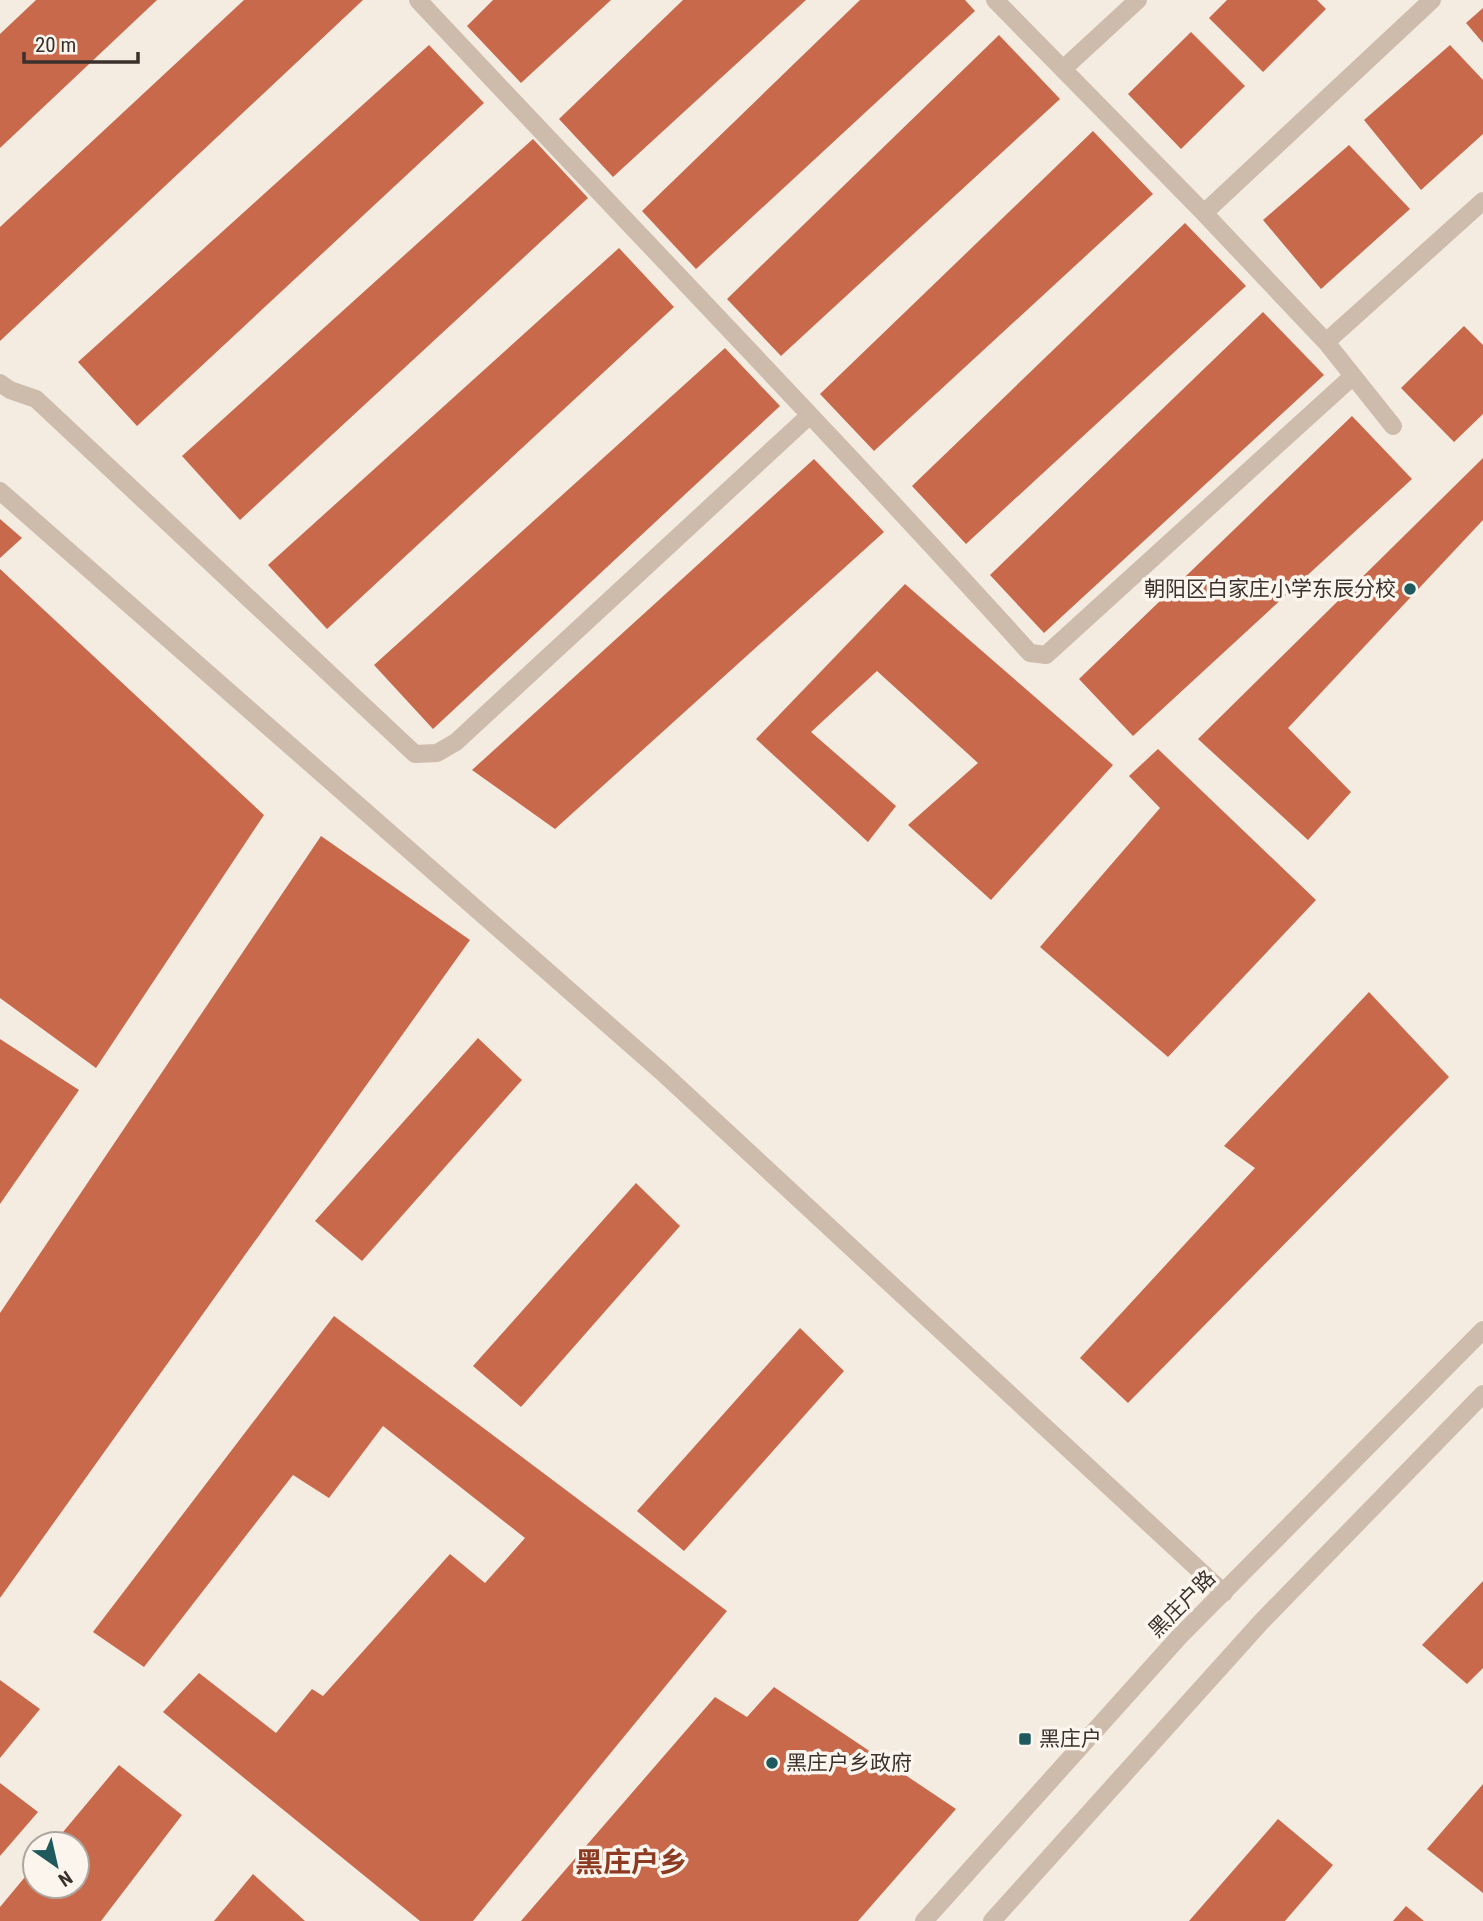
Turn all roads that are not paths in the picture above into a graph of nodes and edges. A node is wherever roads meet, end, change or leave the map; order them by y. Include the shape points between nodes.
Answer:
1 (418, 0) edge
2 (995, 0) edge
3 (1138, 0) edge
4 (1433, 0) edge
5 (1063, 69) junction
6 (1483, 201) edge
7 (1204, 213) junction
8 (1326, 342) junction
9 (1353, 376) junction
10 (0, 383) edge
11 (810, 415) junction
12 (1393, 426) dead end
13 (0, 491) edge
14 (1483, 1330) edge
15 (1483, 1394) edge
16 (1224, 1593) junction
17 (924, 1921) edge
18 (992, 1921) edge

1 - 11 street
2 - 5 street
3 - 5 street
4 - 7 street
5 - 7 street
6 - 8 street
7 - 8 street
8 - 9 street
9 - 11 street via 1046,655 1030,653
9 - 12 street
10 - 11 street via 36,399 415,754 437,753 456,742
13 - 16 street via 662,1072
14 - 16 street, 黑庄户路
15 - 18 street via 1262,1621
16 - 17 street, 黑庄户路 via 1179,1637

